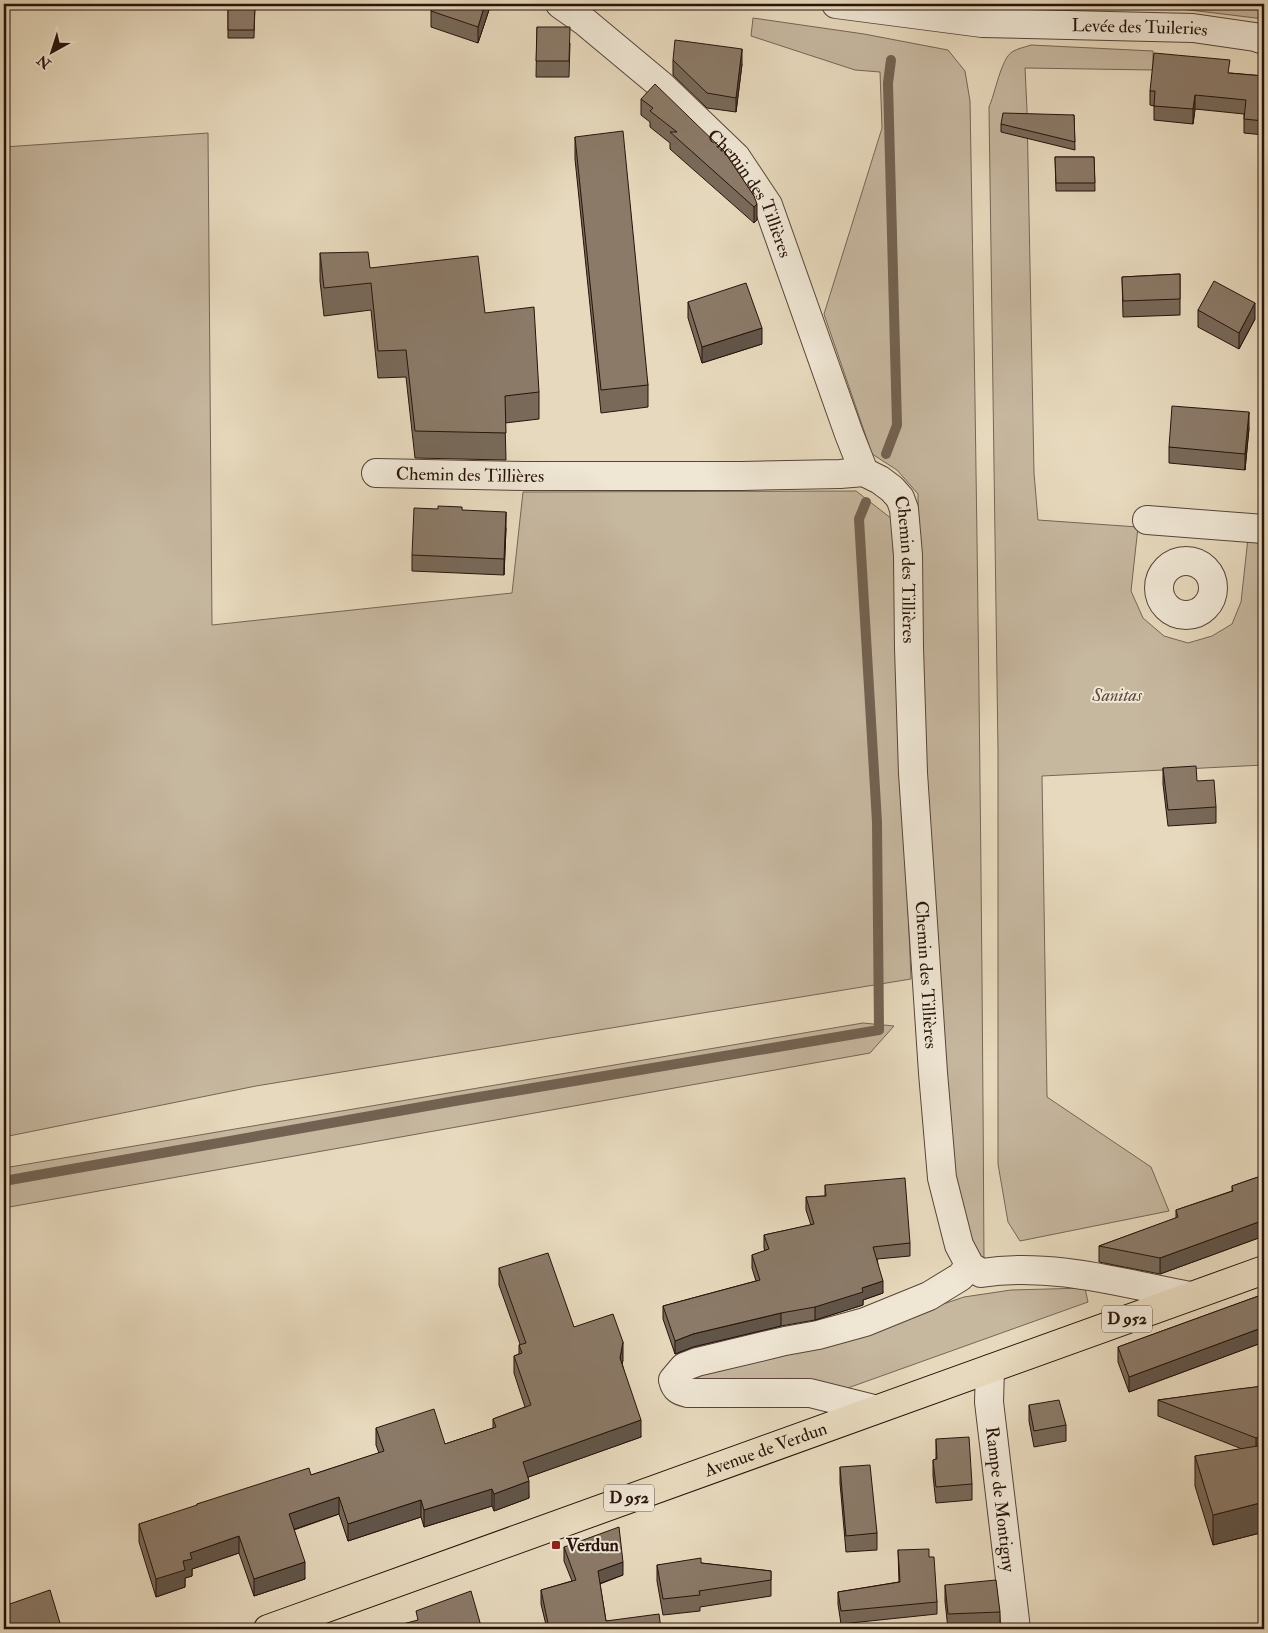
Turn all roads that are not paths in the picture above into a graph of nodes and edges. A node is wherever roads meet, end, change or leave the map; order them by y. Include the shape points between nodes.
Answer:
1 (560, 4) edge
2 (836, 4) edge
3 (1264, 40) edge
4 (864, 472) junction
5 (376, 473) dead end
6 (1148, 520) dead end
7 (1207, 525) junction
8 (1264, 530) edge
9 (1192, 562) dead end
10 (970, 1266) junction
11 (1264, 1270) edge
12 (1190, 1296) junction
13 (990, 1369) junction
14 (874, 1409) junction
15 (268, 1629) edge
16 (1016, 1629) edge

1 - 4 street, Chemin des Tillières via 662,86 736,157 768,205
2 - 3 street, Levée des Tuileries via 982,23 1193,28
4 - 5 street, Chemin des Tillières via 742,476
4 - 10 street, Chemin des Tillières via 880,480 900,498 906,522 913,773 942,1178 959,1245
6 - 7 street
7 - 8 street
7 - 9 street
10 - 12 street via 981,1272 1025,1269 1078,1273
10 - 14 street via 960,1277 929,1296 866,1322 697,1362 684,1367 673,1380 675,1387 688,1393 810,1393
11 - 12 main road, Avenue de Verdun / D 952
12 - 13 main road, Avenue de Verdun / D 952
13 - 14 main road, Avenue de Verdun / D 952
13 - 16 street, Rampe de Montigny via 989,1402
14 - 15 main road, Avenue de Verdun / D 952

